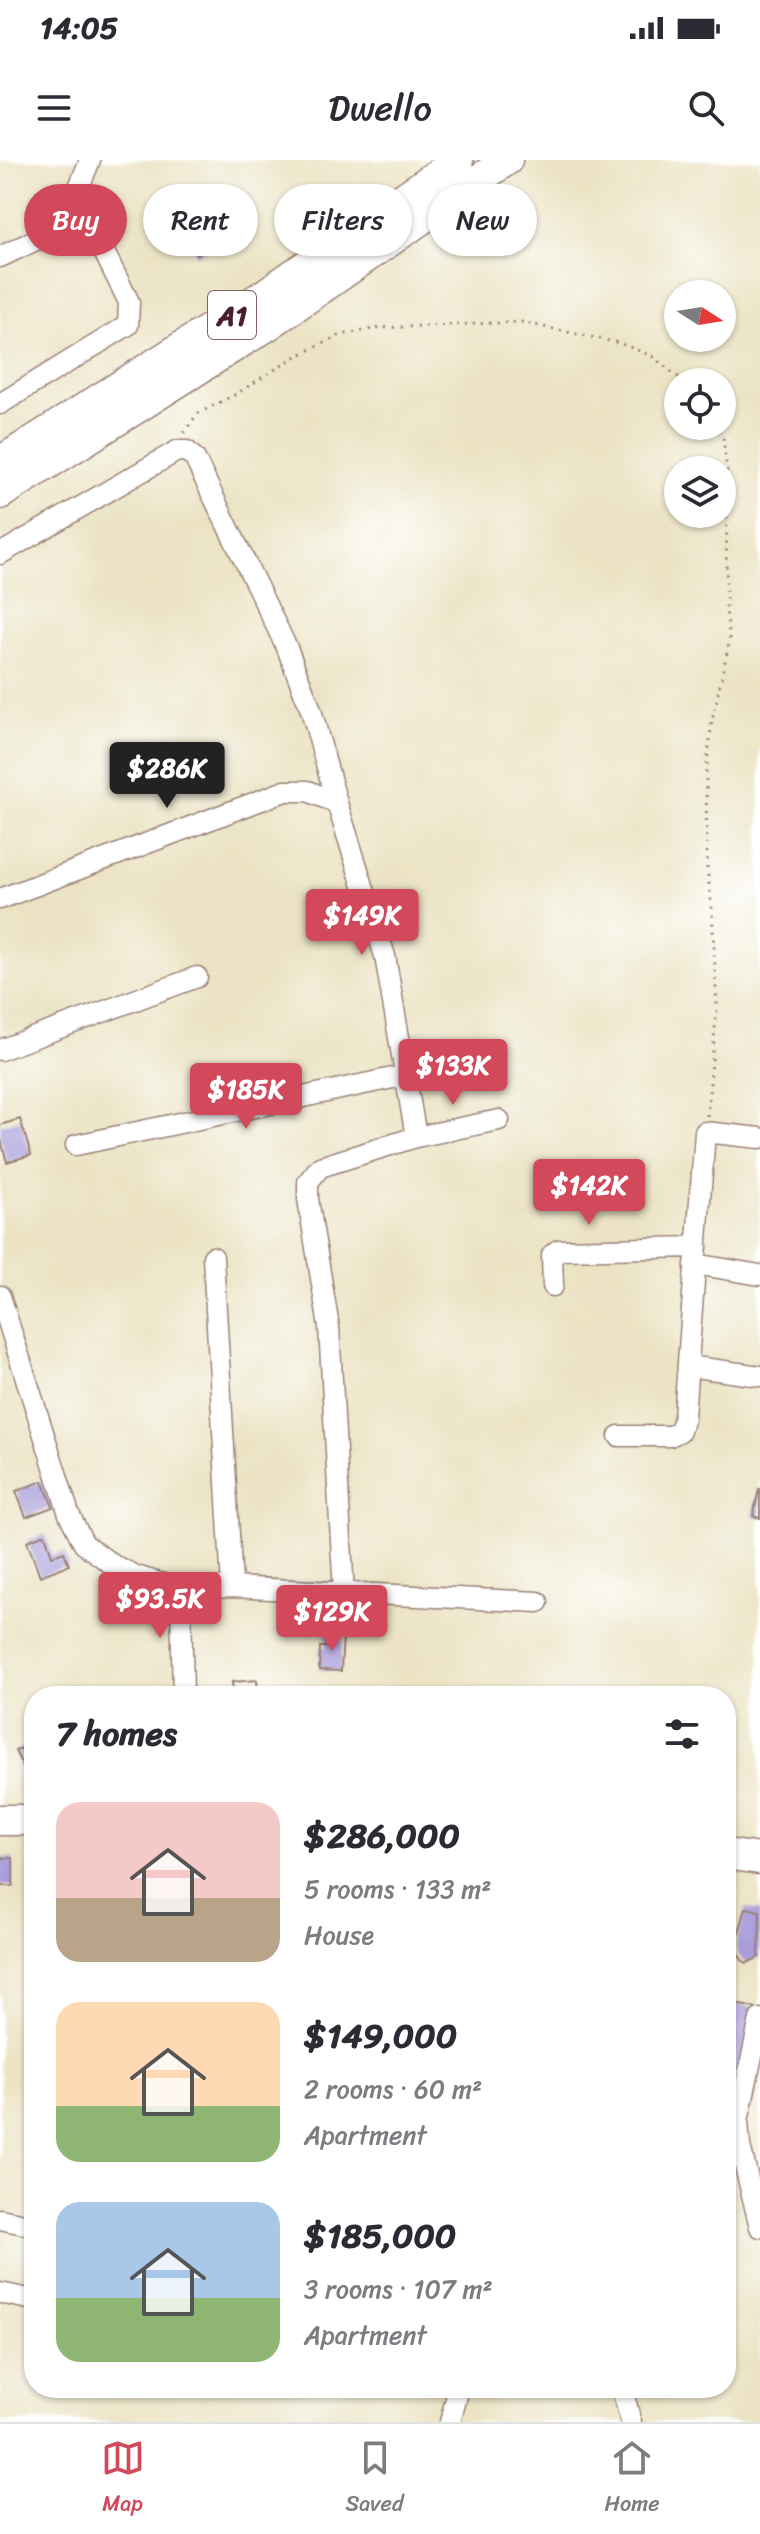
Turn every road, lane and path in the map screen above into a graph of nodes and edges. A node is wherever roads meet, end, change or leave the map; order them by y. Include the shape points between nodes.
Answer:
1 (90, 160) edge
2 (458, 160) edge
3 (507, 160) edge
4 (80, 184) edge
5 (24, 246) edge
6 (106, 256) edge
7 (0, 257) edge
8 (667, 368) edge
9 (0, 404) edge
10 (723, 440) edge
11 (177, 451) junction
12 (0, 462) edge
13 (0, 494) edge
14 (0, 554) edge
15 (337, 803) junction
16 (0, 899) edge
17 (197, 977) dead end
18 (0, 1050) edge
19 (407, 1075) junction
20 (499, 1120) dead end
21 (705, 1132) junction
22 (416, 1137) junction
23 (760, 1138) edge
24 (76, 1145) dead end
25 (696, 1256) junction
26 (213, 1257) dead end
27 (760, 1275) edge
28 (553, 1286) dead end
29 (0, 1296) edge
30 (688, 1366) junction
31 (760, 1376) edge
32 (619, 1436) dead end
33 (232, 1587) junction
34 (184, 1590) junction
35 (344, 1594) junction
36 (538, 1602) dead end
37 (183, 1686) edge
38 (0, 1820) edge
39 (24, 1820) edge
40 (736, 1855) edge
41 (760, 1859) edge
42 (760, 2019) edge
43 (0, 2219) edge
44 (24, 2224) edge
45 (760, 2227) edge
46 (0, 2293) edge
47 (24, 2298) edge
48 (456, 2398) edge
49 (625, 2398) edge
50 (450, 2422) edge
51 (631, 2422) edge

1 - 4 street
2 - 12 highway, A1 via 262,296
3 - 13 highway, A1 via 223,355
5 - 7 street
6 - 9 street via 129,302 128,325
8 - 11 path via 619,343 521,322 379,328 341,335 197,414
10 - 21 path via 730,639 706,773 717,1007
11 - 14 street
11 - 15 street via 187,451 195,459 287,648
15 - 16 street via 308,791 285,791
15 - 19 street via 385,956
17 - 18 street
19 - 22 street
19 - 24 street
20 - 22 street
21 - 23 street
21 - 25 street
22 - 35 street via 320,1167 308,1182 329,1327
25 - 27 street
25 - 28 street via 558,1250 552,1255
25 - 30 street
26 - 33 street
29 - 34 street via 69,1514 84,1544 136,1576
30 - 31 street
30 - 32 street via 680,1431 670,1436
33 - 34 street
33 - 35 street
34 - 37 street
35 - 36 street
38 - 39 highway
40 - 41 highway
42 - 45 street via 739,2108 738,2135
43 - 44 street
46 - 47 street
48 - 50 street
49 - 51 street

